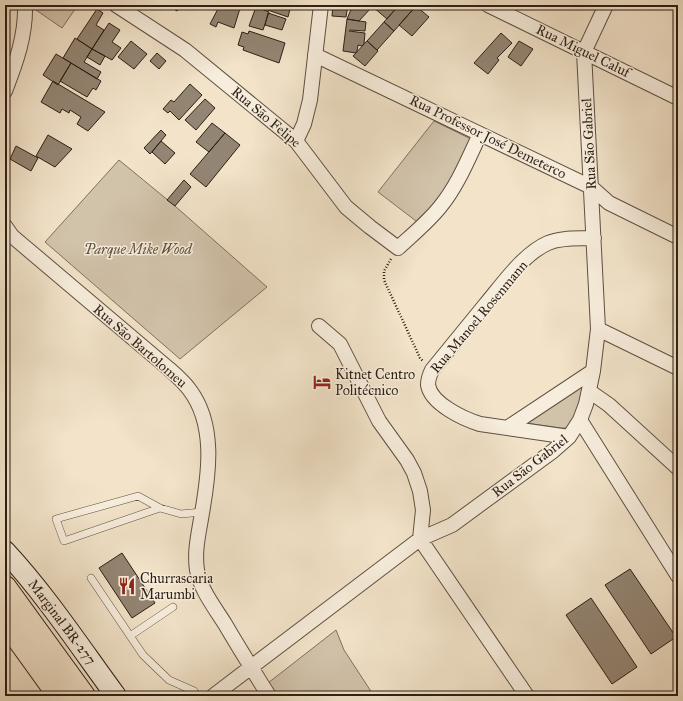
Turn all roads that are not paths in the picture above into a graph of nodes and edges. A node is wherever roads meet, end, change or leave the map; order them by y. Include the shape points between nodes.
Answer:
1 (25, 5) edge
2 (116, 5) edge
3 (321, 5) edge
4 (488, 5) edge
5 (606, 5) edge
6 (584, 52) junction
7 (315, 55) junction
8 (5, 91) edge
9 (678, 98) edge
10 (480, 134) junction
11 (296, 141) junction
12 (591, 187) junction
13 (7, 231) edge
14 (678, 237) edge
15 (594, 238) junction
16 (319, 326) dead end
17 (598, 329) junction
18 (678, 368) edge
19 (593, 371) junction
20 (588, 391) junction
21 (580, 420) junction
22 (507, 428) junction
23 (569, 437) junction
24 (678, 468) edge
25 (160, 508) junction
26 (202, 512) junction
27 (420, 539) junction
28 (5, 551) edge
29 (678, 576) edge
30 (91, 578) dead end
31 (5, 587) edge
32 (173, 607) dead end
33 (5, 621) edge
34 (130, 636) junction
35 (252, 667) junction
36 (59, 696) edge
37 (84, 696) edge
38 (116, 696) edge
39 (198, 696) edge
40 (213, 696) edge
41 (269, 696) edge
42 (527, 696) edge

1 - 8 street via 20,49
2 - 11 street, Rua São Felipe via 180,46
3 - 7 street
4 - 6 street, Rua Miguel Caluf
5 - 6 street
6 - 9 street, Rua Miguel Caluf
6 - 12 street, Rua São Gabriel
7 - 10 street, Rua Professor José Demeterco
7 - 11 street via 307,112
10 - 11 street, Rua São Felipe via 451,193 427,222 398,248 346,207
10 - 12 street, Rua Professor José Demeterco
12 - 14 street, Rua Professor José Demeterco via 610,203
12 - 15 street, Rua São Gabriel
13 - 26 street, Rua São Bartolomeu via 180,378 190,390 204,420 207,438 208,469
15 - 17 street, Rua São Gabriel
15 - 22 street, Rua Manoel Rosenmann via 554,241 536,250 504,282 432,370 428,385 430,390 449,410 474,422
16 - 27 street via 340,344 379,421 414,474 423,510
17 - 18 street
17 - 19 street, Rua São Gabriel
19 - 20 street, Rua São Gabriel
19 - 22 street
20 - 21 street, Rua São Gabriel
20 - 24 street via 609,405
21 - 23 street, Rua São Gabriel
21 - 29 street
22 - 23 street, Rua Manoel Rosenmann
23 - 27 street, Rua São Gabriel via 554,451 452,525
25 - 25 lane via 64,541 56,519 138,496
25 - 26 lane via 180,514
26 - 35 street, Rua São Bartolomeu via 197,546 197,571 203,587
27 - 35 street, Rua São Gabriel
27 - 42 street
28 - 38 main road, Marginal BR-277 via 61,619
30 - 34 lane
31 - 37 highway
32 - 34 lane
33 - 36 highway
34 - 39 lane via 143,655 169,680 194,691
35 - 40 street, Rua São Gabriel
35 - 41 street, Rua São Bartolomeu

